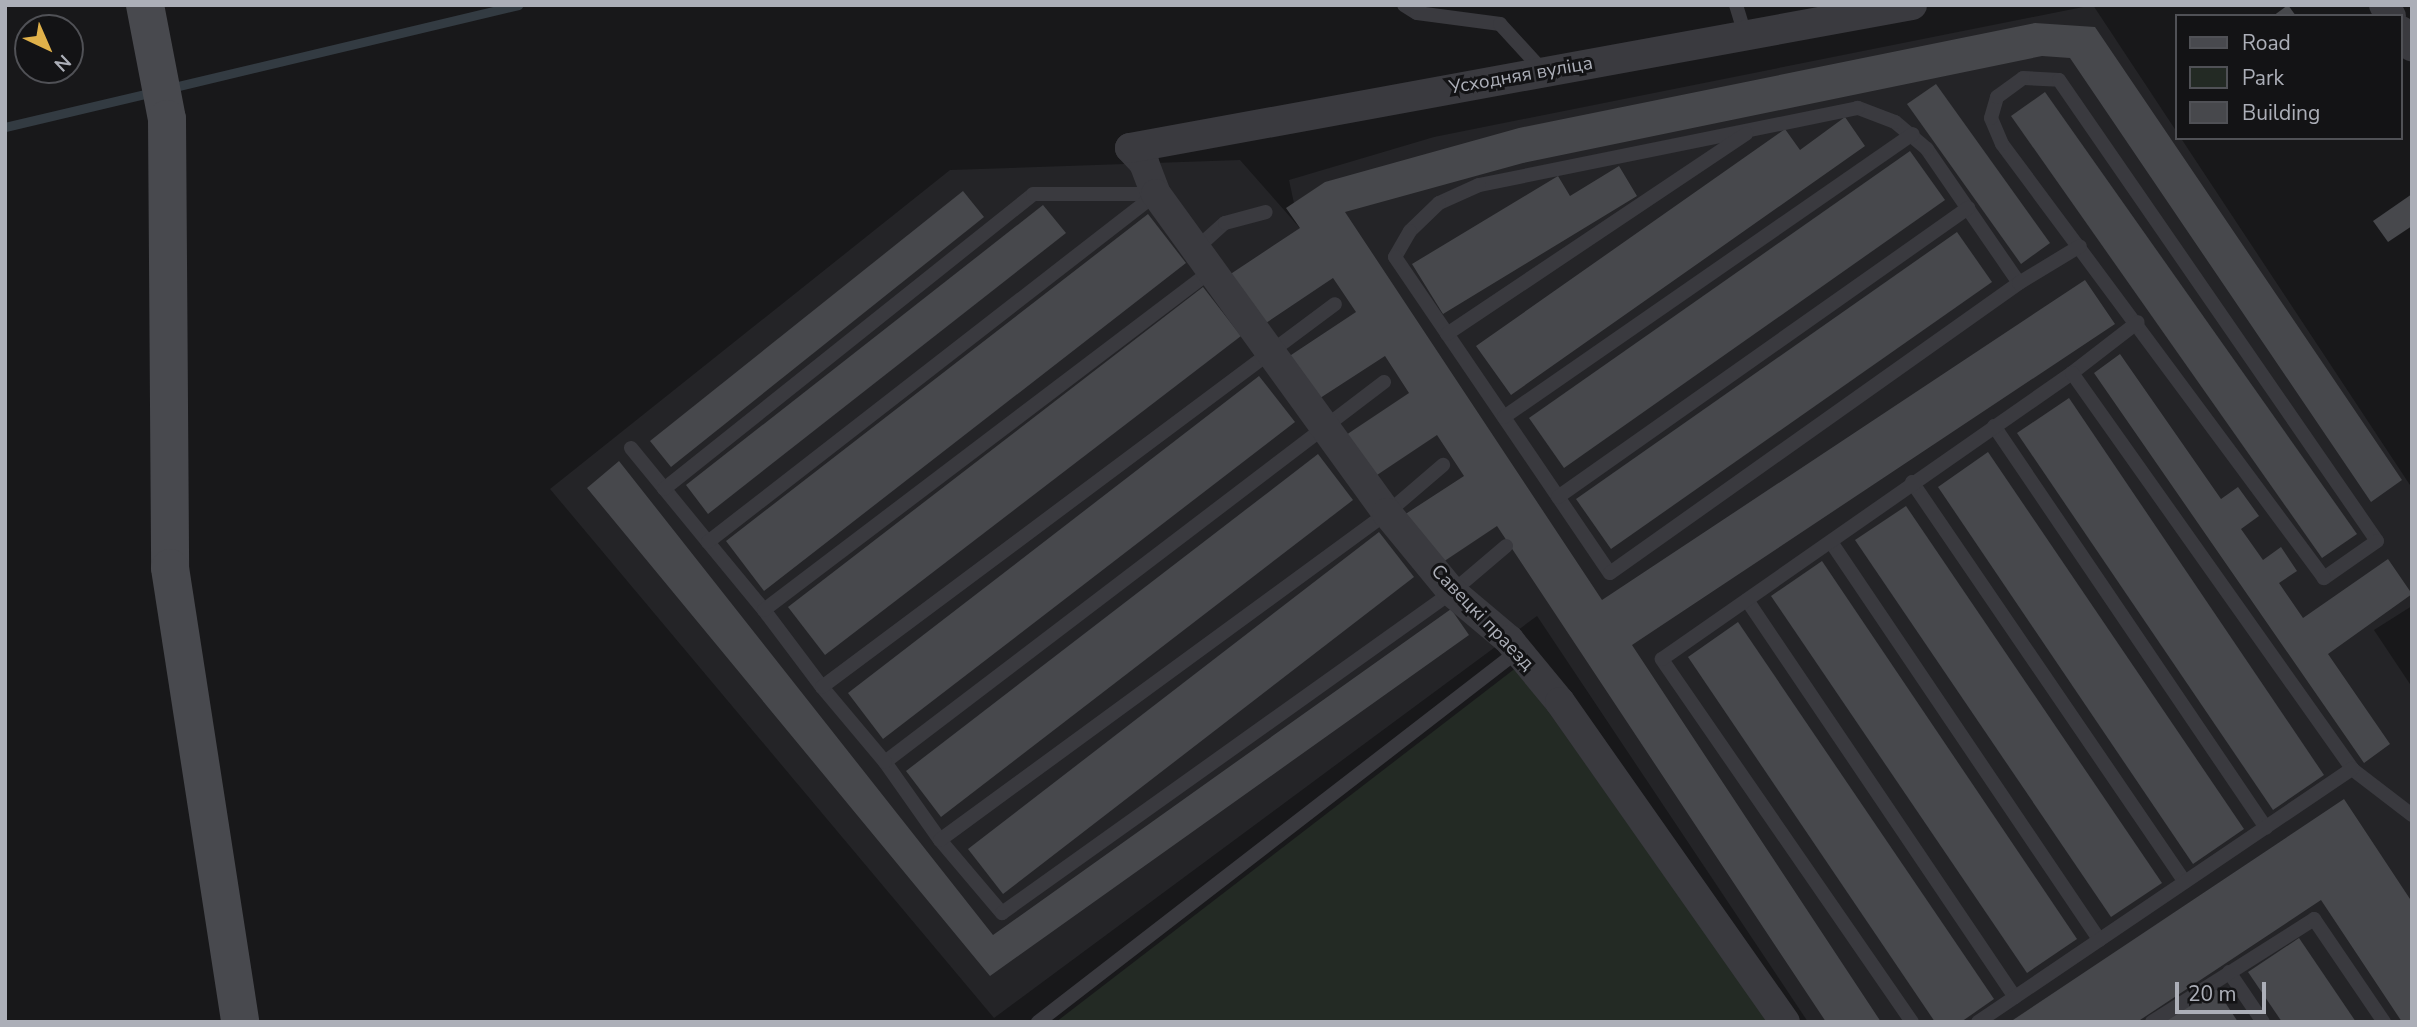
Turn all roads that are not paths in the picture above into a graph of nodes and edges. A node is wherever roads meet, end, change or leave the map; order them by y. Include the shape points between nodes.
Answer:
1 (145, 5) edge
2 (1404, 5) edge
3 (1736, 5) edge
4 (1909, 6) edge
5 (1747, 40) junction
6 (1543, 71) junction
7 (1753, 130) junction
8 (1912, 134) junction
9 (1130, 148) joint
10 (1156, 194) junction
11 (1968, 208) junction
12 (1266, 212) dead end
13 (2080, 246) junction
14 (1204, 259) junction
15 (2018, 283) junction
16 (1335, 303) dead end
17 (2138, 322) junction
18 (1447, 334) junction
19 (1270, 355) junction
20 (2072, 373) junction
21 (1384, 382) dead end
22 (1504, 416) junction
23 (1994, 426) junction
24 (1328, 429) junction
25 (631, 448) dead end
26 (1443, 465) dead end
27 (1912, 482) junction
28 (664, 489) junction
29 (1558, 497) junction
30 (1387, 513) junction
31 (708, 542) junction
32 (1831, 542) junction
33 (1506, 546) dead end
34 (1452, 592) junction
35 (1747, 600) junction
36 (764, 610) junction
37 (1518, 651) junction
38 (822, 687) junction
39 (885, 762) junction
40 (2352, 769) junction
41 (2412, 815) edge
42 (2266, 828) junction
43 (940, 840) junction
44 (2185, 883) junction
45 (2099, 940) junction
46 (2229, 972) junction
47 (2015, 997) junction
48 (240, 1022) edge
49 (1038, 1022) edge
50 (1785, 1022) edge
51 (1912, 1022) edge
52 (1978, 1022) edge
53 (2152, 1022) edge
54 (2263, 1022) edge
55 (2384, 1022) edge

1 - 48 street via 167,119 170,568
2 - 6 lane via 1417,13 1500,24
3 - 5 lane
4 - 5 street, Усходняя вуліца
5 - 6 street, Усходняя вуліца
6 - 9 street, Усходняя вуліца
7 - 8 lane via 1858,108
7 - 18 lane
7 - 18 lane via 1479,185 1439,203 1410,231 1395,257
8 - 11 lane
8 - 22 lane
9 - 10 street, Савецкі праезд via 1144,163
10 - 14 street, Савецкі праезд
10 - 28 lane via 1033,194
10 - 31 lane
11 - 15 lane
11 - 29 lane
12 - 14 lane via 1225,223
13 - 15 lane
13 - 17 lane
13 - 17 lane via 2002,144 1991,118 1997,97 2023,78 2059,80 2377,541 2324,578
14 - 19 street, Савецкі праезд
14 - 36 lane
15 - 29 lane via 1610,573
16 - 19 lane
17 - 20 lane
18 - 22 lane
19 - 24 street, Савецкі праезд
19 - 38 lane
20 - 23 lane
20 - 40 lane
21 - 24 lane
22 - 29 lane
23 - 27 lane
23 - 42 lane
24 - 30 street, Савецкі праезд
24 - 39 lane
25 - 28 lane
26 - 30 lane
27 - 32 lane
27 - 44 lane
28 - 31 lane
30 - 34 street, Савецкі праезд
30 - 43 lane
31 - 36 lane
32 - 35 lane
32 - 45 lane
33 - 34 lane
34 - 37 street, Савецкі праезд
34 - 43 lane via 1002,913
35 - 47 lane
35 - 51 lane via 1662,659
36 - 38 lane
37 - 49 lane
37 - 50 street, Савецкі праезд via 1560,702
38 - 39 lane
39 - 43 lane
40 - 41 lane
40 - 42 lane
42 - 44 lane
44 - 45 lane
45 - 47 lane
46 - 53 lane
46 - 54 lane
46 - 55 lane via 2314,919
47 - 52 lane

